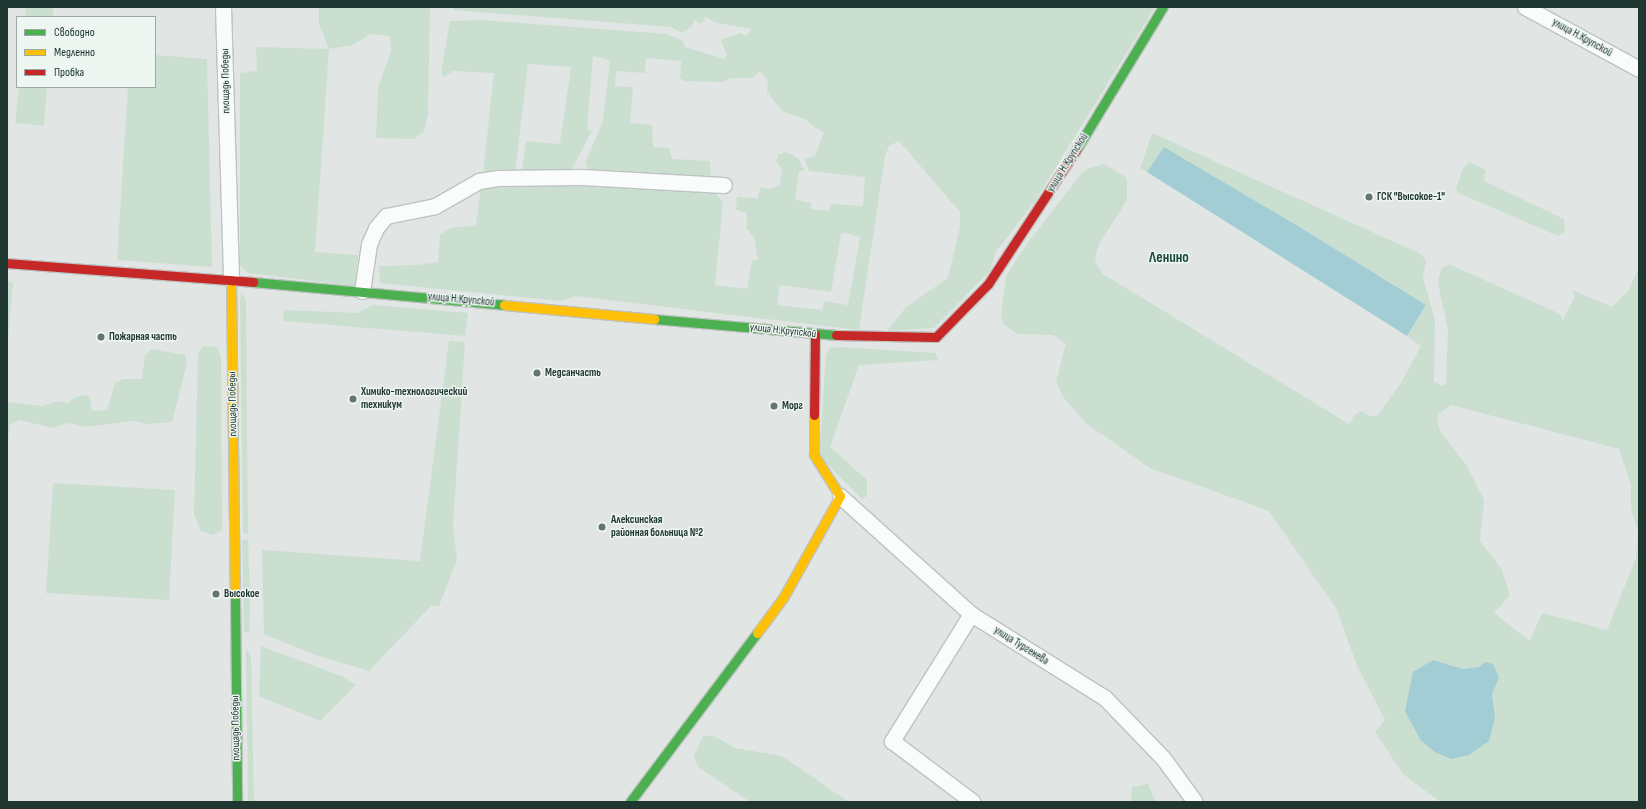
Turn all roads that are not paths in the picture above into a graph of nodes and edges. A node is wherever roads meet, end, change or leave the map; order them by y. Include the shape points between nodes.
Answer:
1 (223, 7) edge
2 (1163, 7) edge
3 (1525, 7) edge
4 (1639, 69) edge
5 (724, 185) dead end
6 (7, 263) edge
7 (230, 280) junction
8 (362, 291) junction
9 (815, 334) junction
10 (840, 496) junction
11 (971, 614) junction
12 (237, 802) edge
13 (630, 802) edge
14 (973, 802) edge
15 (1195, 802) edge

1 - 7 street, площадь Победы
2 - 9 street, улица Н.Крупской via 1051,192 988,284 936,337 870,338
3 - 4 street, улица Н.Крупской
5 - 8 street via 581,177 498,178 479,181 435,206 386,216 376,228 369,244
6 - 7 street, улица Н.Крупской
7 - 8 street, улица Н.Крупской
7 - 12 street, площадь Победы
8 - 9 street, улица Н.Крупской
9 - 10 street via 814,455
10 - 11 street, улица Тургенева
10 - 13 street via 783,598
11 - 14 street via 892,741
11 - 15 street, улица Тургенева via 1105,698 1163,758

